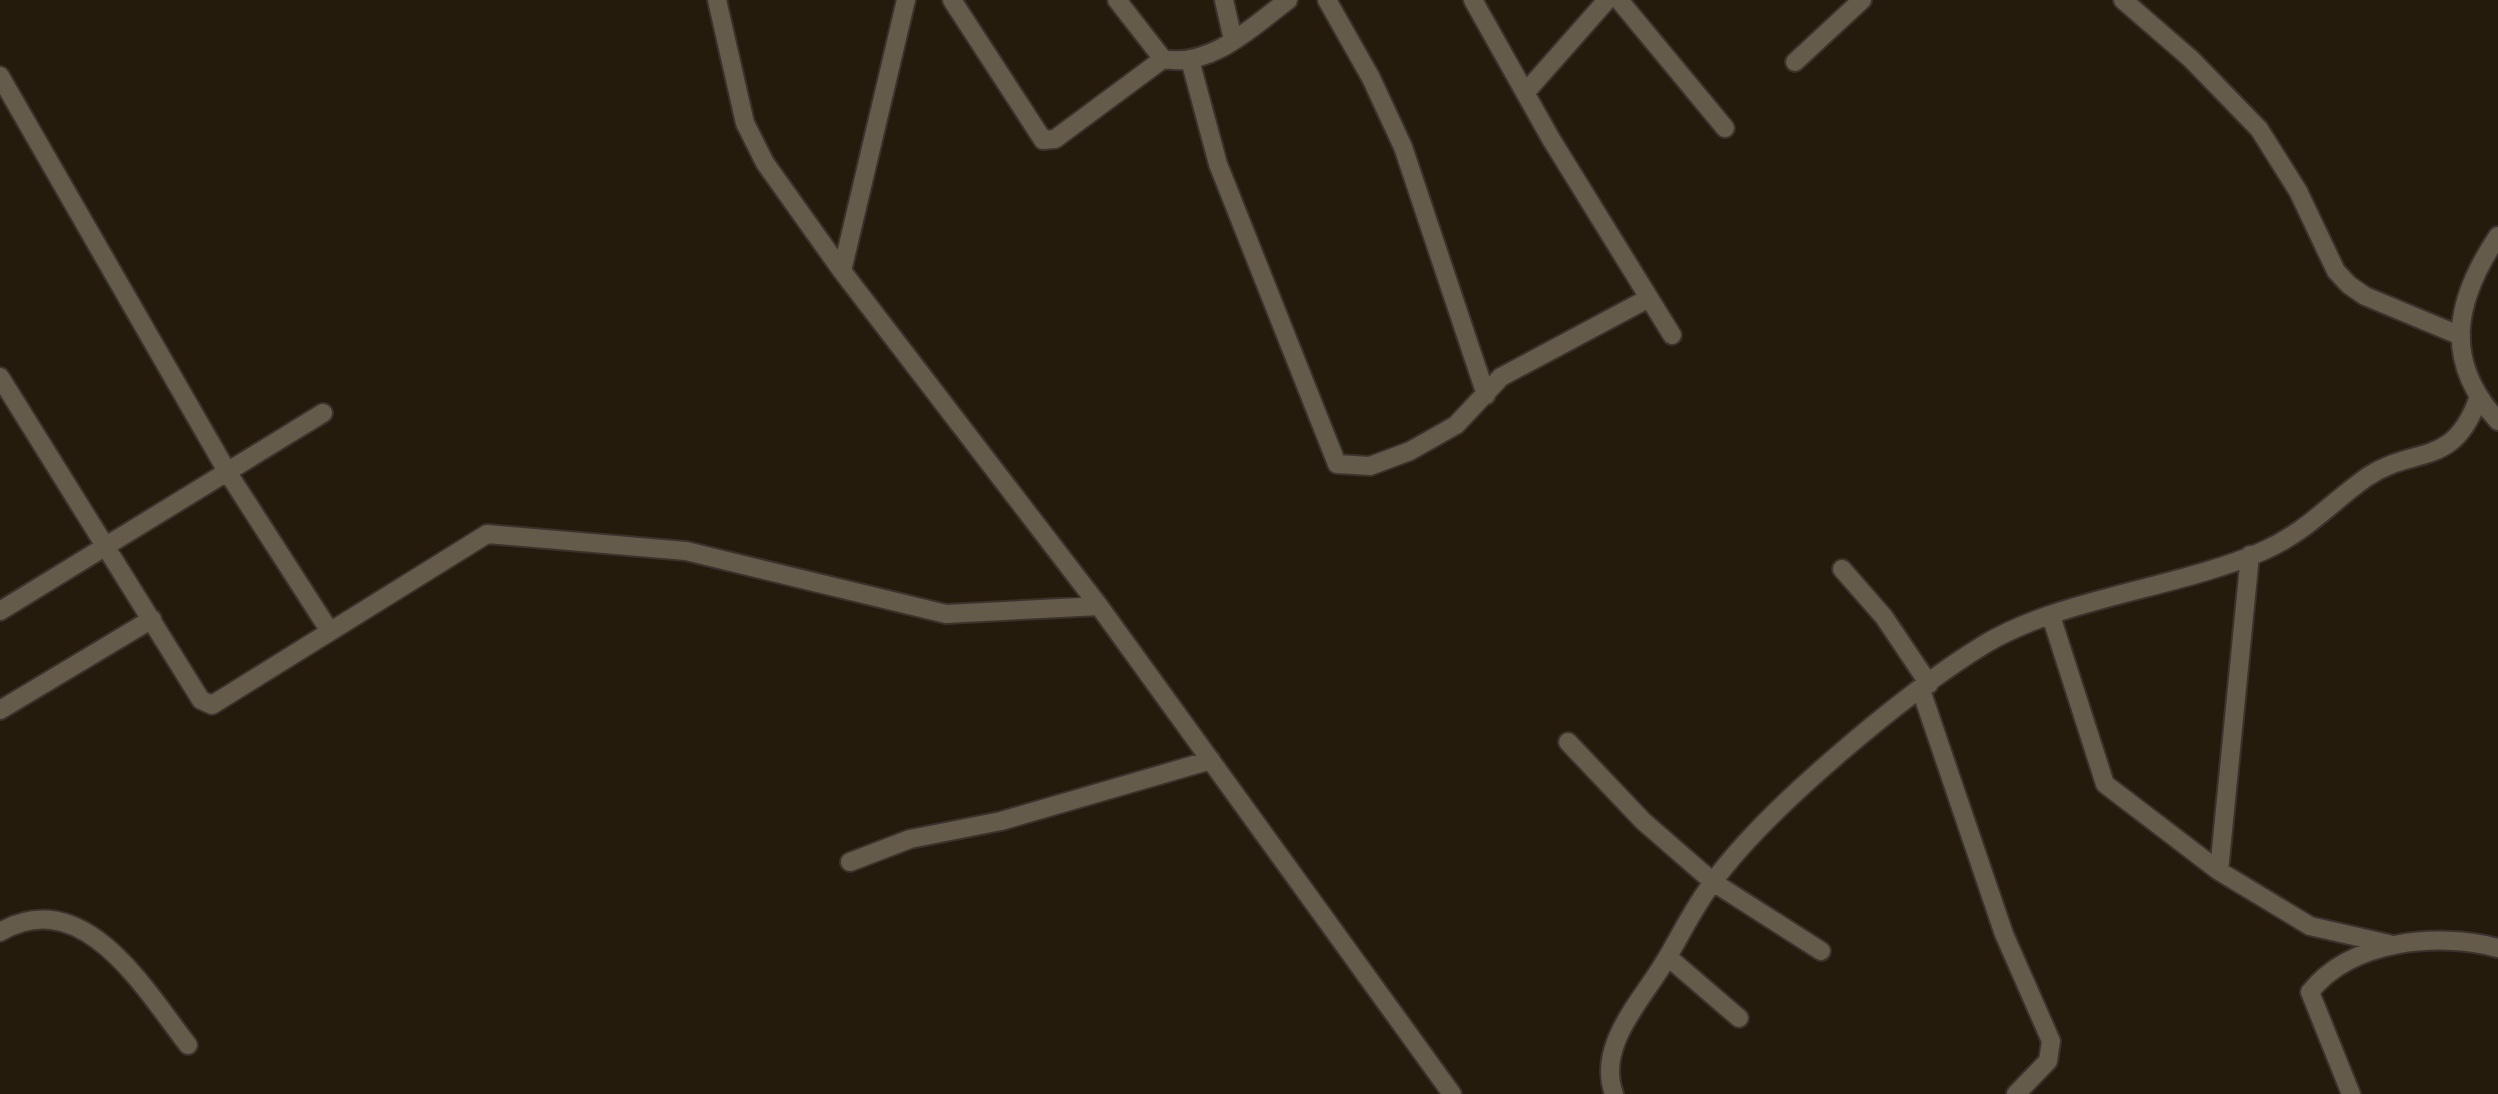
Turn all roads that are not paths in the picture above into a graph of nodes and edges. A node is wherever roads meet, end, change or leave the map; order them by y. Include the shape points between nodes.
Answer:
1 (717, 0) edge
2 (906, 0) edge
3 (952, 0) edge
4 (1117, 0) edge
5 (1224, 0) edge
6 (1288, 0) edge
7 (1327, 0) edge
8 (1473, 0) edge
9 (1607, 0) edge
10 (1620, 0) edge
11 (1862, 0) edge
12 (2123, 0) edge
13 (1233, 40) junction
14 (1163, 59) junction
15 (1190, 60) junction
16 (1795, 62) dead end
17 (0, 76) edge
18 (1524, 93) junction
19 (1725, 128) dead end
20 (2498, 236) edge
21 (842, 271) junction
22 (1649, 298) junction
23 (1672, 334) dead end
24 (2460, 336) junction
25 (0, 377) edge
26 (1486, 396) junction
27 (2478, 399) junction
28 (323, 414) dead end
29 (2498, 421) edge
30 (228, 474) junction
31 (104, 547) junction
32 (2250, 556) junction
33 (1842, 569) dead end
34 (1099, 606) junction
35 (0, 611) edge
36 (2051, 616) junction
37 (152, 618) junction
38 (329, 630) junction
39 (1925, 687) junction
40 (0, 710) edge
41 (1568, 742) dead end
42 (1211, 760) junction
43 (850, 862) dead end
44 (2220, 871) junction
45 (1713, 882) junction
46 (0, 932) edge
47 (2389, 944) junction
48 (2498, 948) edge
49 (1821, 951) dead end
50 (1668, 956) junction
51 (1740, 1018) dead end
52 (188, 1045) dead end
53 (1452, 1094) edge
54 (1614, 1094) edge
55 (2016, 1094) edge
56 (2351, 1094) edge

1 - 21 street via 745,123
2 - 21 street
3 - 14 street via 1043,140 1055,139
4 - 14 street
5 - 13 street
6 - 13 street
7 - 26 street via 1403,147
8 - 18 street
9 - 18 street
10 - 19 street
11 - 16 street
12 - 24 street via 2259,128 2348,285
13 - 15 street
14 - 15 street
15 - 26 street via 1218,164 1338,464 1370,466 1410,452 1456,425
17 - 30 street
18 - 22 street
20 - 24 street via 2467,289
21 - 34 street
22 - 23 street
22 - 26 street via 1502,377
24 - 27 street
25 - 31 street
27 - 29 street
27 - 32 street via 2468,425 2450,442 2367,477 2306,530
28 - 30 street
30 - 31 street
30 - 38 street
31 - 35 street
31 - 37 street
32 - 36 street
32 - 44 street
33 - 39 street via 1884,617
34 - 38 street via 946,614 686,551 487,534
34 - 42 street
36 - 39 street via 2021,624
36 - 44 street via 2105,784
37 - 38 street via 201,700 212,705
37 - 40 street
39 - 45 street via 1781,808
39 - 55 street via 1999,918 2051,1041 2048,1061
41 - 45 street
42 - 43 street via 910,839
42 - 53 street
44 - 47 street via 2310,926
45 - 49 street
45 - 50 street
46 - 52 street via 32,920 54,923 113,948
47 - 48 street via 2461,938
47 - 56 street via 2321,978 2310,992
50 - 51 street
50 - 54 street via 1608,1054

